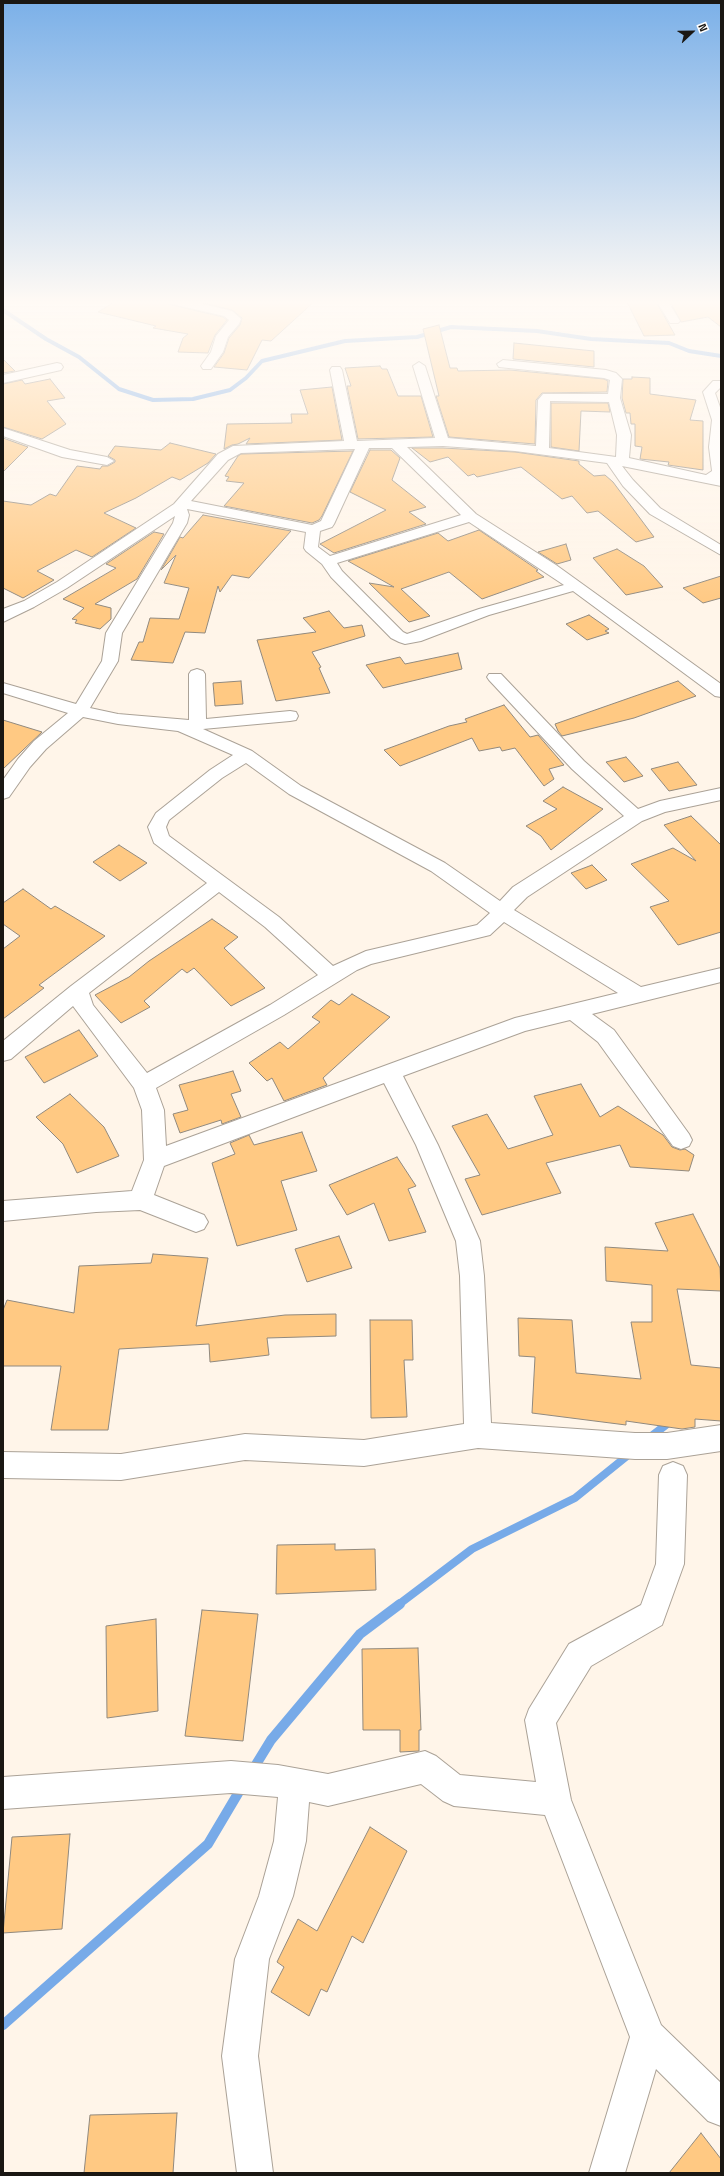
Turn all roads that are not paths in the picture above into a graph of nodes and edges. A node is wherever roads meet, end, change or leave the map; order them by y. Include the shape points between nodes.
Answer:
1 (345, 402) edge
2 (430, 402) edge
3 (544, 402) edge
4 (615, 402) edge
5 (713, 402) edge
6 (720, 420) edge
7 (3, 432) edge
8 (443, 442) junction
9 (395, 443) junction
10 (358, 444) junction
11 (542, 449) junction
12 (617, 460) junction
13 (107, 461) dead end
14 (715, 481) edge
15 (181, 506) junction
16 (471, 517) junction
17 (313, 529) junction
18 (721, 551) edge
19 (328, 561) junction
20 (576, 586) junction
21 (5, 613) edge
22 (197, 674) dead end
23 (495, 677) dead end
24 (3, 688) edge
25 (721, 692) edge
26 (80, 711) junction
27 (290, 716) dead end
28 (189, 726) junction
29 (246, 755) junction
30 (3, 793) edge
31 (721, 794) edge
32 (636, 817) junction
33 (219, 883) junction
34 (501, 912) junction
35 (721, 975) edge
36 (332, 976) junction
37 (78, 991) junction
38 (639, 996) junction
39 (573, 1011) junction
40 (3, 1053) edge
41 (390, 1073) junction
42 (144, 1085) junction
43 (681, 1140) dead end
44 (155, 1160) junction
45 (140, 1200) junction
46 (3, 1211) edge
47 (196, 1222) dead end
48 (478, 1435) junction
49 (721, 1438) edge
50 (3, 1465) edge
51 (673, 1475) dead end
52 (295, 1784) junction
53 (3, 1792) edge
54 (555, 1800) junction
55 (648, 2037) junction
56 (721, 2108) edge
57 (255, 2173) edge
58 (607, 2173) edge

1 - 10 street
2 - 8 street
3 - 11 street
4 - 12 street via 624,435
5 - 6 street
6 - 14 street via 716,447 719,472
7 - 13 street via 66,454
8 - 9 street
8 - 11 street
9 - 10 street
9 - 16 street
10 - 15 street via 238,450 223,457
10 - 17 street via 327,524
11 - 12 street
12 - 14 street
12 - 18 street via 628,483 655,511
15 - 17 street
15 - 21 street via 62,585 29,604
15 - 26 street via 180,523 114,633 110,661
16 - 19 street
16 - 20 street
17 - 19 street via 311,548
19 - 20 street via 336,574 397,635 405,639 415,638 484,612
20 - 25 street
22 - 28 street
23 - 32 street via 578,765
24 - 26 street
26 - 28 street via 118,720
26 - 30 street via 40,745
27 - 28 street
28 - 29 street
29 - 33 street via 216,774 162,817 157,827 161,839
29 - 34 street via 294,790 438,867
31 - 32 street via 660,808
32 - 34 street via 526,888
33 - 36 street via 272,922
33 - 37 street
34 - 36 street via 494,922 483,930 366,958
34 - 38 street
35 - 38 street
36 - 42 street
37 - 40 street
37 - 42 street via 85,1009
38 - 39 street
39 - 41 street via 474,1040
39 - 43 street via 606,1036
41 - 44 street
41 - 48 street via 427,1145 468,1242 472,1276
42 - 44 street via 152,1110
44 - 45 street
45 - 46 street
45 - 47 street
48 - 49 street via 635,1446 667,1446
48 - 50 street via 364,1453 245,1447 121,1467
51 - 54 street via 670,1564 652,1615 580,1655 540,1720
52 - 53 street via 231,1777
52 - 54 street via 328,1790 425,1767 454,1790
52 - 57 street via 290,1841 276,1896 252,1959 240,2056
54 - 55 street
55 - 56 street
55 - 58 street

